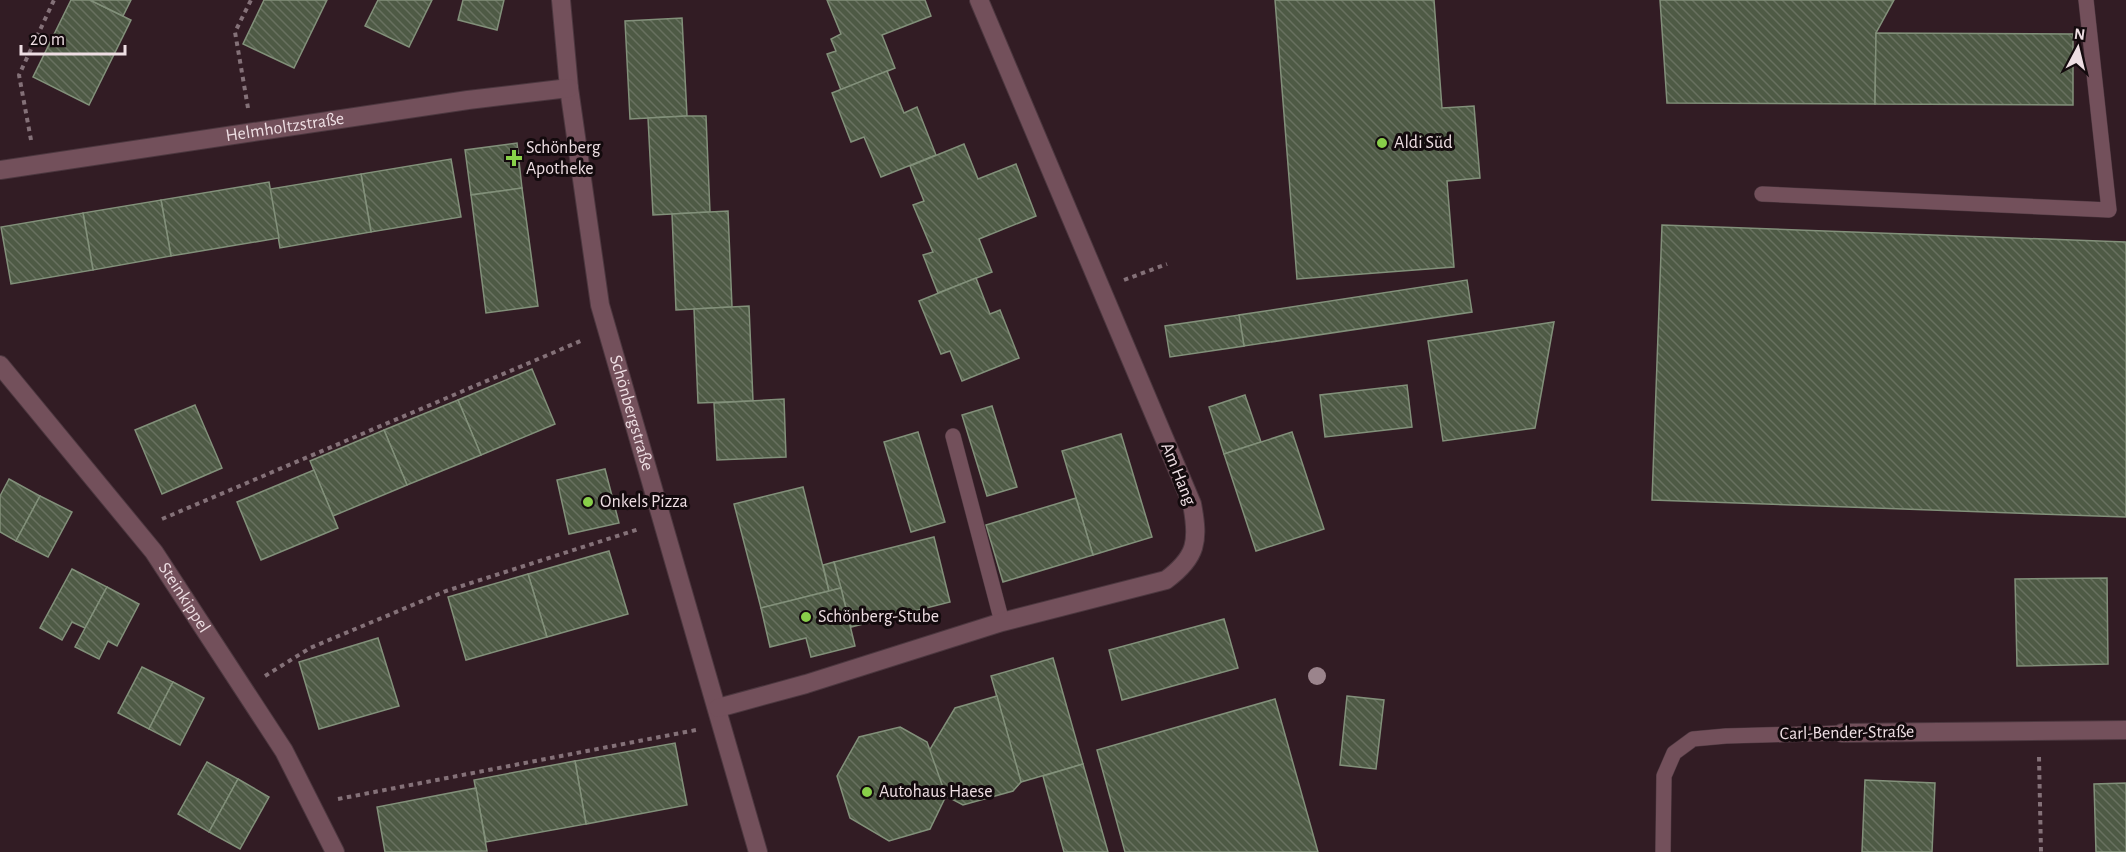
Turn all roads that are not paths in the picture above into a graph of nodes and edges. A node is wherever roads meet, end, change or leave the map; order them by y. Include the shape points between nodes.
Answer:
1 (561, 0) edge
2 (979, 0) edge
3 (2086, 0) edge
4 (569, 88) junction
5 (0, 170) edge
6 (1762, 194) dead end
7 (0, 365) edge
8 (953, 436) dead end
9 (1002, 622) junction
10 (720, 716) junction
11 (2126, 730) edge
12 (1842, 733) joint
13 (335, 852) edge
14 (758, 852) edge
15 (1663, 852) edge

1 - 4 street, Schönbergstraße
2 - 9 street, Am Hang via 1192,504 1196,526 1191,555 1183,568 1166,580
3 - 6 lane via 2109,210
4 - 5 street, Helmholtzstraße
4 - 10 street, Schönbergstraße via 600,305
7 - 13 street, Steinkippel via 153,552 284,751
8 - 9 lane
9 - 10 street, Am Hang via 806,684
10 - 14 street, Schönbergstraße
11 - 12 street, Carl-Bender-Straße
12 - 15 lane, Carl-Bender-Straße via 1693,739 1674,753 1664,776

